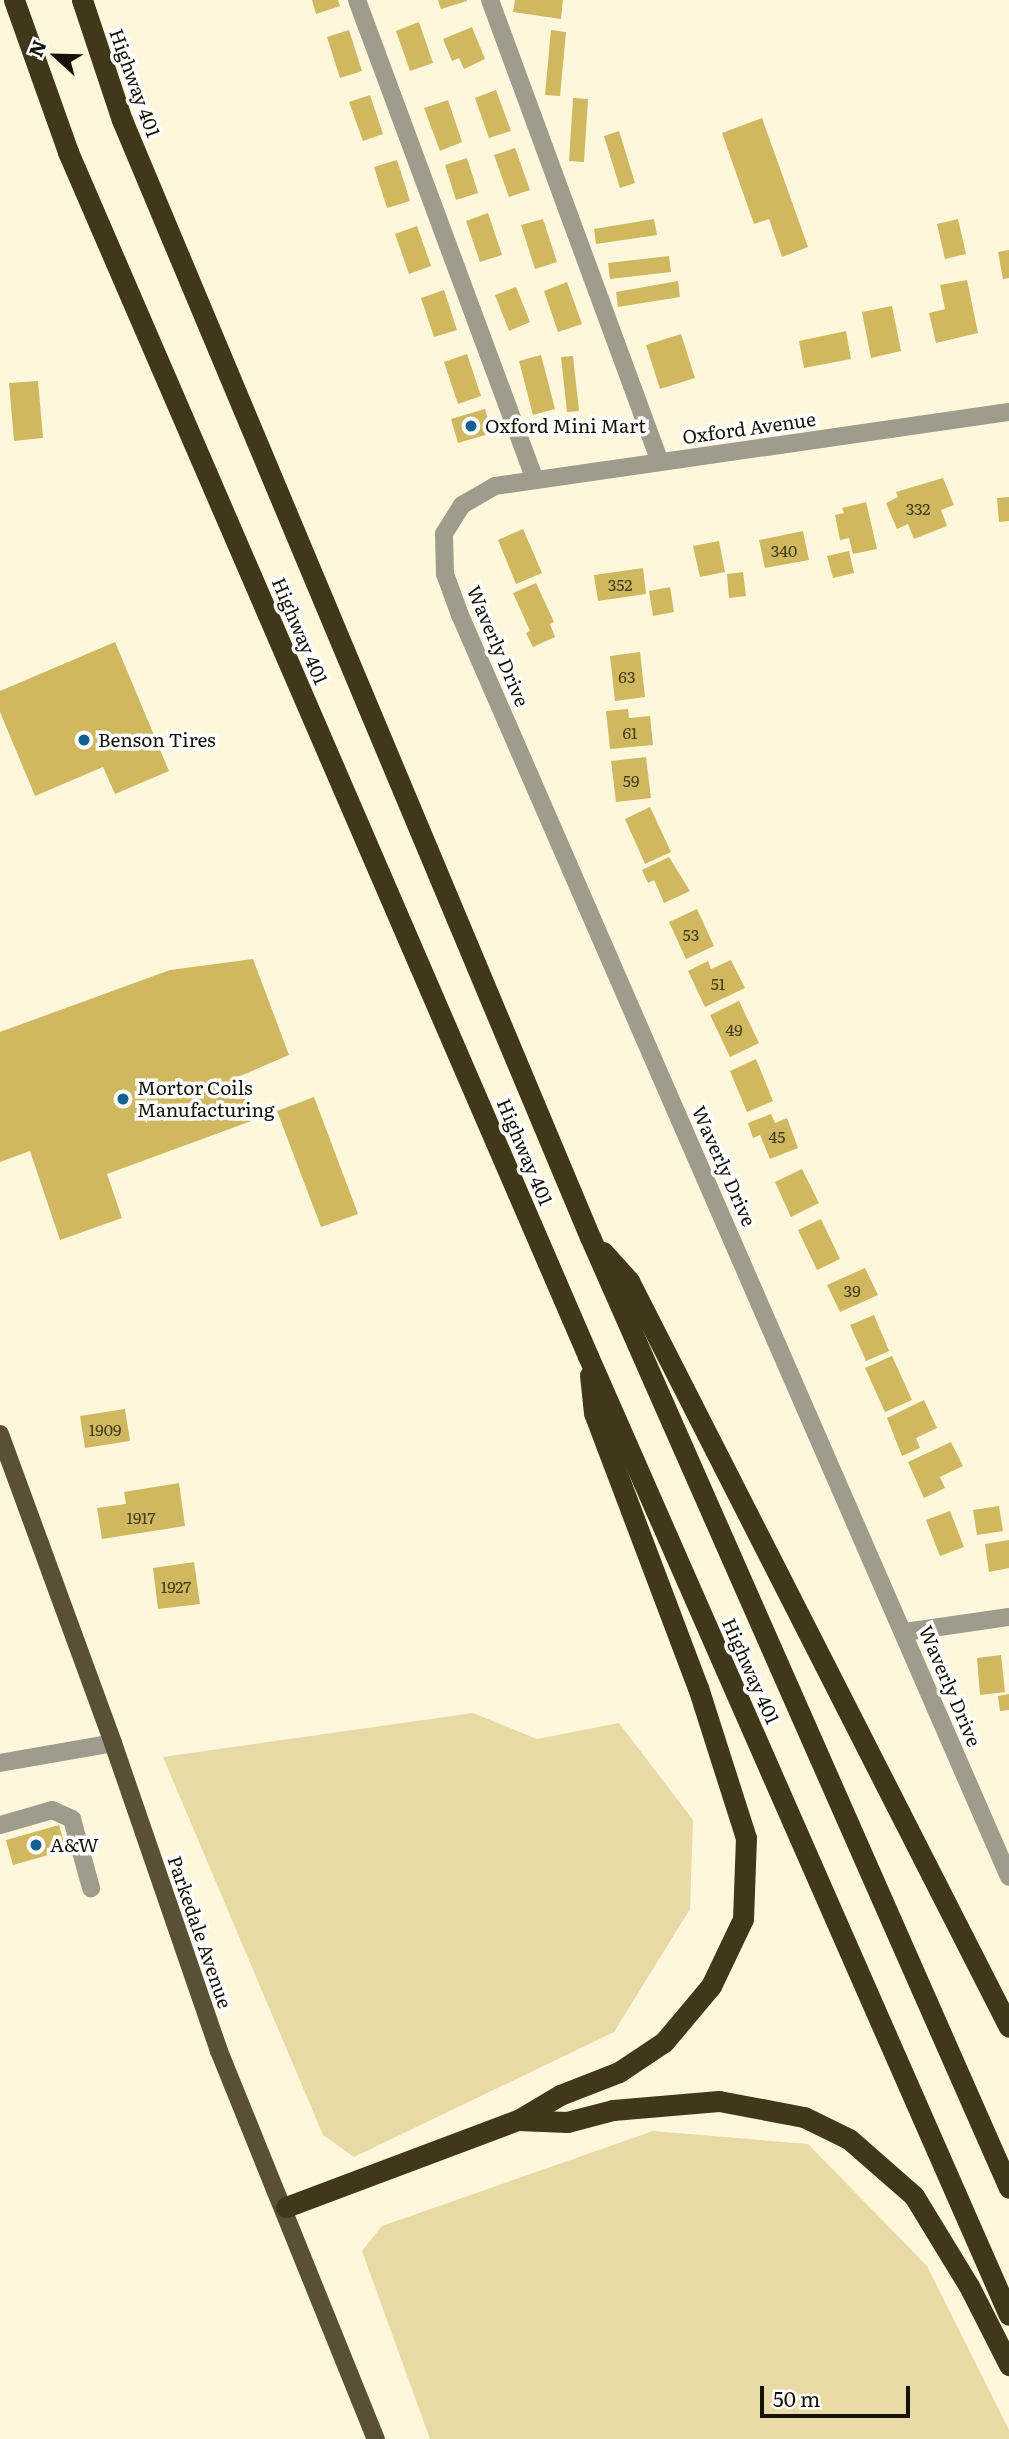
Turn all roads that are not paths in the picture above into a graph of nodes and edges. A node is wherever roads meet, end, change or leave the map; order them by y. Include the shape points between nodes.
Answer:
1 (14, 0) edge
2 (82, 0) edge
3 (356, 0) edge
4 (491, 0) edge
5 (1009, 412) edge
6 (660, 462) junction
7 (534, 481) junction
8 (495, 486) joint
9 (590, 1237) junction
10 (588, 1356) junction
11 (0, 1434) edge
12 (1009, 1617) edge
13 (905, 1632) junction
14 (114, 1743) junction
15 (0, 1763) edge
16 (0, 1825) edge
17 (1009, 1877) edge
18 (91, 1888) dead end
19 (1009, 2028) edge
20 (518, 2120) junction
21 (1009, 2188) edge
22 (286, 2207) junction
23 (1009, 2315) edge
24 (1009, 2365) edge
25 (376, 2439) edge

1 - 10 highway, Highway 401 via 74,165
2 - 9 highway, Highway 401 via 122,120
3 - 7 street
4 - 6 street
5 - 6 street, Oxford Avenue
6 - 7 street, Oxford Avenue
7 - 8 street, Oxford Avenue
8 - 13 street, Waverly Drive via 462,505 444,534 445,574
9 - 19 highway via 629,1281
9 - 21 highway, Highway 401
10 - 20 highway via 594,1413 698,1688 746,1838 743,1919 711,1986 664,2042 618,2072 560,2095
10 - 23 highway, Highway 401
11 - 14 main road, Parkedale Avenue
12 - 13 street
13 - 17 street, Waverly Drive
14 - 15 street
14 - 22 main road, Parkedale Avenue via 219,2051
16 - 18 street via 52,1810 72,1819
20 - 22 highway
20 - 24 highway via 567,2122 613,2110 719,2101 804,2117 849,2139 914,2196 969,2286
22 - 25 main road, Parkedale Avenue

